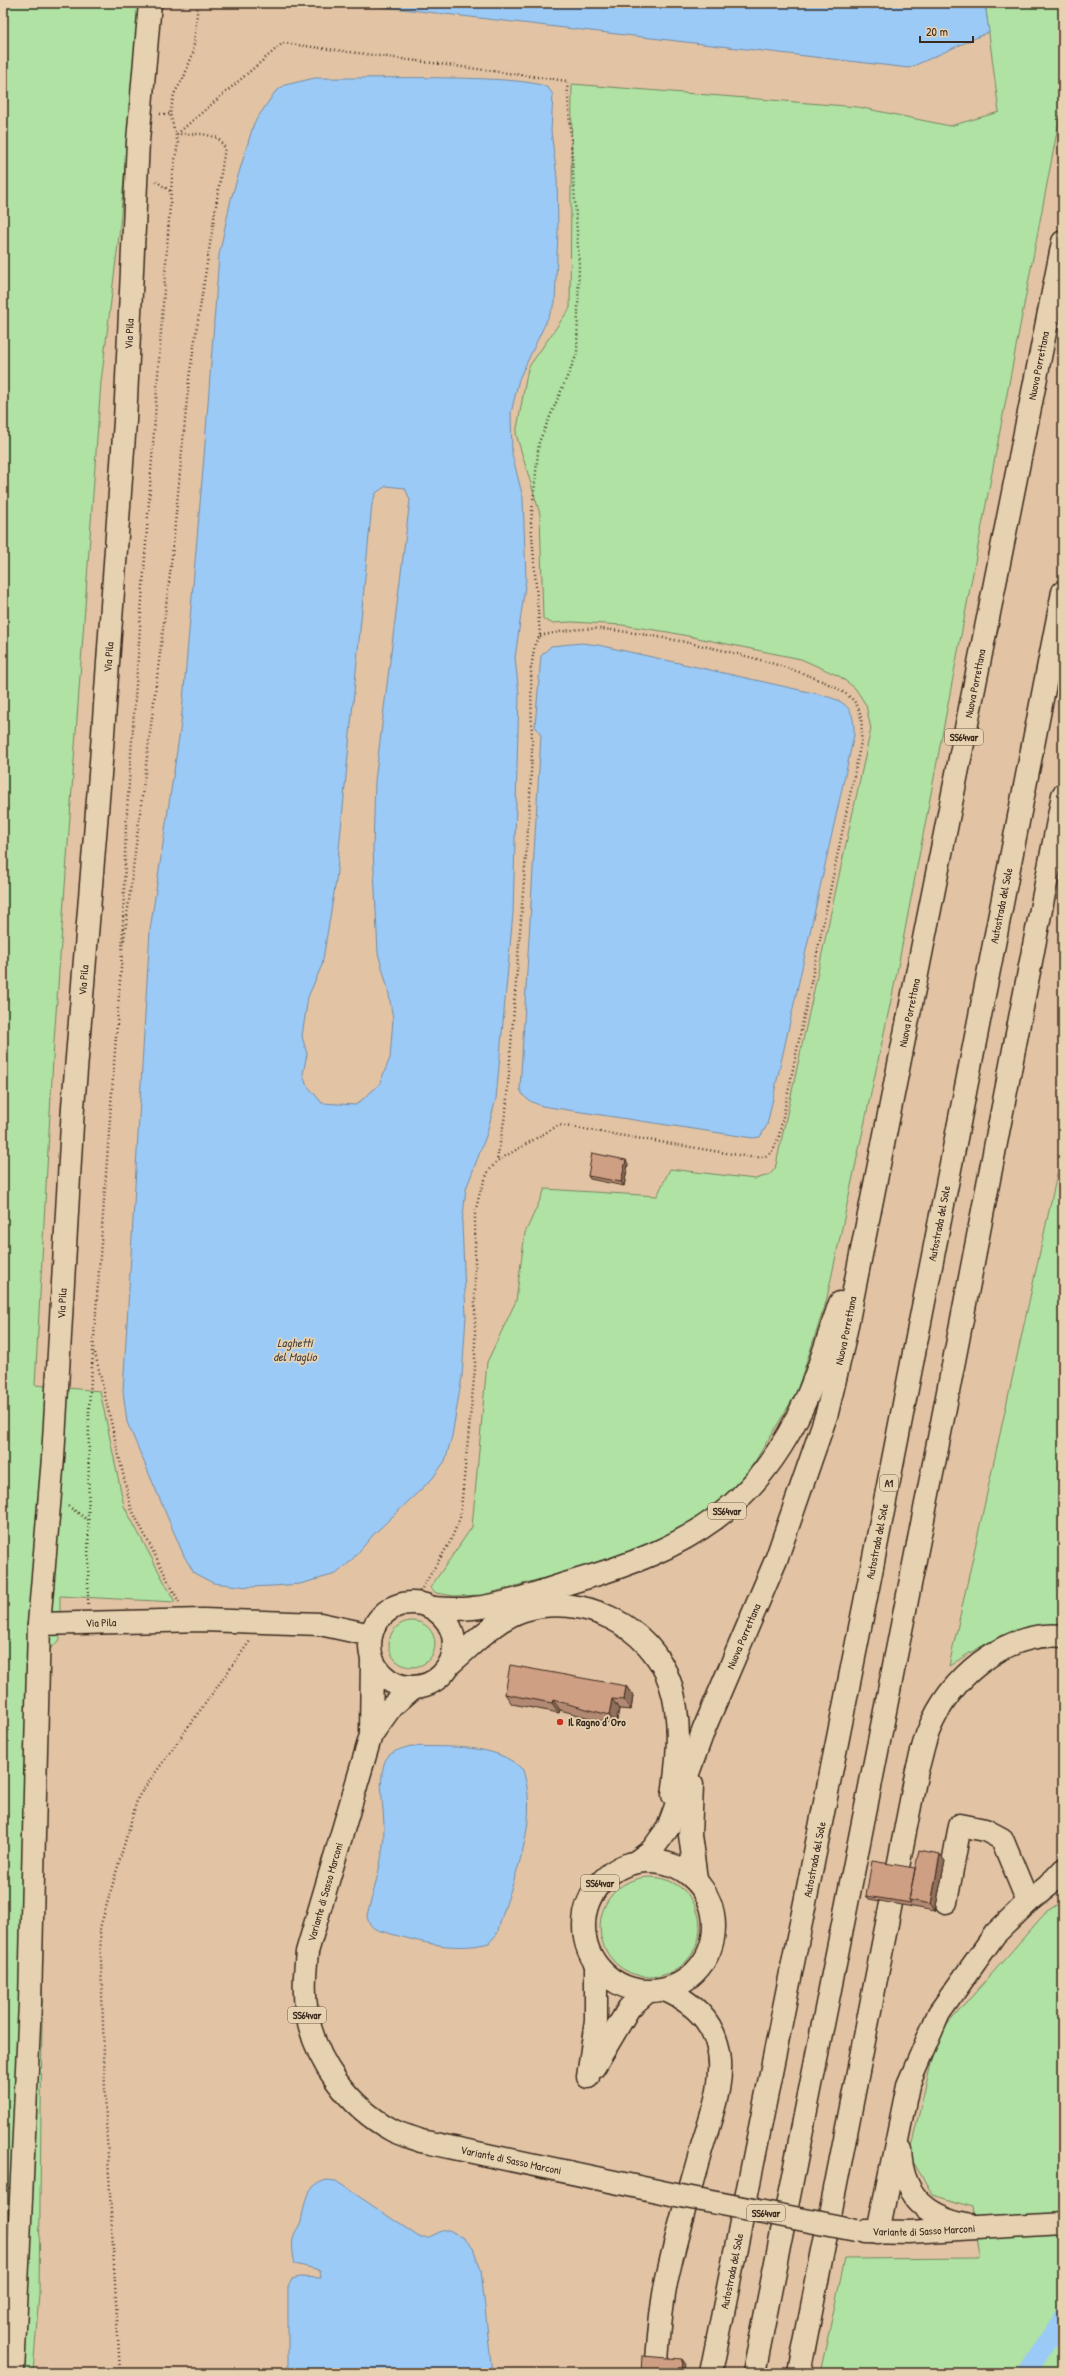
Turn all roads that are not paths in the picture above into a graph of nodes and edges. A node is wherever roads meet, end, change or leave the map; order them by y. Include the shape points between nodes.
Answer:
1 (150, 3) edge
2 (1063, 242) edge
3 (1063, 592) edge
4 (1063, 795) edge
5 (866, 1233) junction
6 (423, 1605) junction
7 (39, 1624) junction
8 (371, 1635) junction
9 (1063, 1636) edge
10 (372, 1659) junction
11 (451, 1663) junction
12 (414, 1687) junction
13 (371, 1735) junction
14 (693, 1764) junction
15 (668, 1828) junction
16 (637, 1861) junction
17 (1063, 1870) edge
18 (696, 1879) junction
19 (1056, 1883) edge
20 (946, 1902) dead end
21 (1028, 1902) junction
22 (596, 1965) junction
23 (656, 1991) junction
24 (899, 2129) junction
25 (1063, 2223) edge
26 (985, 2227) junction
27 (878, 2232) junction
28 (13, 2373) edge
29 (656, 2373) edge
30 (712, 2373) edge
31 (754, 2373) edge
32 (799, 2373) edge

1 - 7 main road, Via Pila via 138,141 125,428 73,1107 53,1458
2 - 5 main road, Nuova Porrettana / SS64var
3 - 30 main road, Autostrada del Sole / A1 via 945,1184 790,1991
4 - 31 main road via 941,1430
5 - 6 main road, SS64var via 807,1397 763,1472 727,1510 704,1528 675,1545 622,1568 474,1608
5 - 14 main road, Nuova Porrettana / SS64var via 827,1413 804,1485 776,1560 704,1729
6 - 8 main road, SS64var via 402,1604 386,1612 375,1624
6 - 11 main road via 444,1616 451,1626 454,1651
7 - 8 main road, Via Pila via 203,1620 320,1624
7 - 28 main road via 30,2003
8 - 10 main road, SS64var
9 - 32 main road via 1035,1637 1020,1641 981,1662 956,1686 928,1732 917,1770
10 - 12 main road, SS64var via 388,1680 401,1686
10 - 13 main road, SS64var
11 - 12 main road, SS64var via 436,1680
11 - 15 main road, SS64var via 485,1633 506,1618 524,1610 547,1606 589,1609 631,1630 661,1664 670,1683 676,1706 677,1760
12 - 13 main road, SS64var via 391,1707
13 - 27 main road, Variante di Sasso Marconi / SS64var, bridge via 307,1952 304,1983 307,2013 314,2039 328,2070 346,2094 369,2115 393,2130 421,2141 676,2195
14 - 15 main road
14 - 18 main road, SS64var via 690,1834
15 - 16 main road, SS64var via 652,1850
16 - 18 main road, SS64var via 659,1861 679,1867
16 - 22 main road, SS64var via 619,1867 604,1878 585,1911 583,1930 587,1948
17 - 19 main road
18 - 23 main road, SS64var via 708,1895 714,1914 715,1934 710,1953 699,1970 683,1983
19 - 21 main road
20 - 21 main road via 960,1825 985,1830 1002,1840
21 - 24 main road via 995,1934 939,2012 908,2085
22 - 23 main road, SS64var via 610,1979 628,1988
22 - 23 main road via 596,2021 588,2077 629,2008
23 - 29 main road via 682,1998 699,2012 710,2026 718,2045 720,2068 712,2110 669,2267
24 - 26 main road via 902,2174 919,2200 934,2214 951,2221
24 - 27 main road
25 - 26 main road, Variante di Sasso Marconi / SS64var
26 - 27 main road, Variante di Sasso Marconi / SS64var

